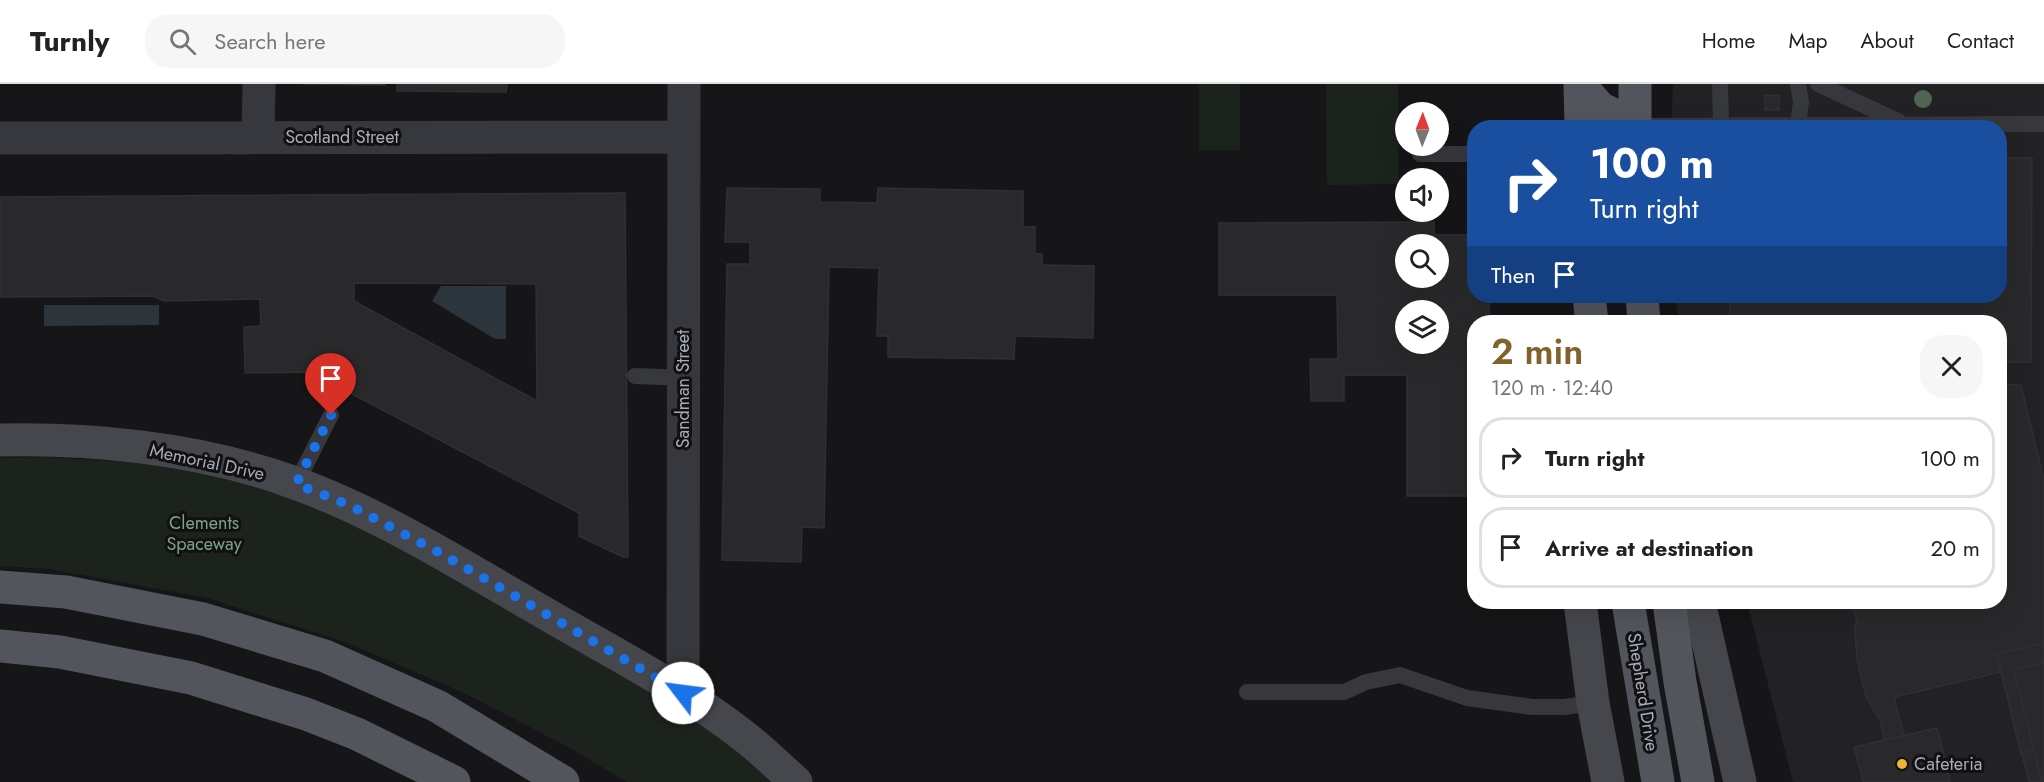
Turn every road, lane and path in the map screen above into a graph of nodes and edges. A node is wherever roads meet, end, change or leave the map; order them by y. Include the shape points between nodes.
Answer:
1 (259, 84) edge
2 (684, 84) edge
3 (1635, 84) edge
4 (1720, 84) edge
5 (1798, 84) edge
6 (1818, 84) edge
7 (1580, 85) edge
8 (1581, 120) edge
9 (1622, 120) edge
10 (1635, 120) edge
11 (1721, 120) edge
12 (1799, 120) edge
13 (1895, 120) edge
14 (2007, 124) edge
15 (2044, 124) edge
16 (684, 136) junction
17 (258, 137) junction
18 (0, 138) edge
19 (1449, 154) edge
20 (1467, 154) edge
21 (635, 376) dead end
22 (683, 378) junction
23 (331, 415) dead end
24 (0, 440) edge
25 (296, 484) junction
26 (0, 587) edge
27 (1581, 609) edge
28 (1629, 609) edge
29 (1671, 609) edge
30 (1701, 609) edge
31 (0, 646) edge
32 (1247, 692) dead end
33 (683, 693) junction
34 (1593, 703) junction
35 (454, 782) edge
36 (563, 782) edge
37 (796, 782) edge
38 (1608, 782) edge
39 (1658, 782) edge
40 (1698, 782) edge
41 (1740, 782) edge

1 - 17 street
2 - 16 street, Sandman Street
3 - 10 main road
4 - 11 lane
5 - 12 lane
6 - 13 lane
7 - 8 main road
7 - 9 main road via 1600,108
14 - 15 lane
16 - 17 street, Scotland Street
16 - 22 street, Sandman Street
17 - 18 street, Scotland Street
19 - 20 lane
21 - 22 lane
22 - 33 street, Sandman Street
23 - 25 lane
24 - 25 street, Memorial Drive via 153,450 238,466
25 - 33 street, Memorial Drive via 349,505 440,553
26 - 36 main road via 66,592 203,619 325,656 438,706
27 - 34 street
28 - 39 main road, Shepherd Drive
29 - 40 main road
30 - 41 street
31 - 35 main road via 60,652 191,678 357,734
32 - 34 lane via 1344,692 1366,682 1400,675 1467,698 1532,707
33 - 37 street, Memorial Drive via 746,737
34 - 38 street

